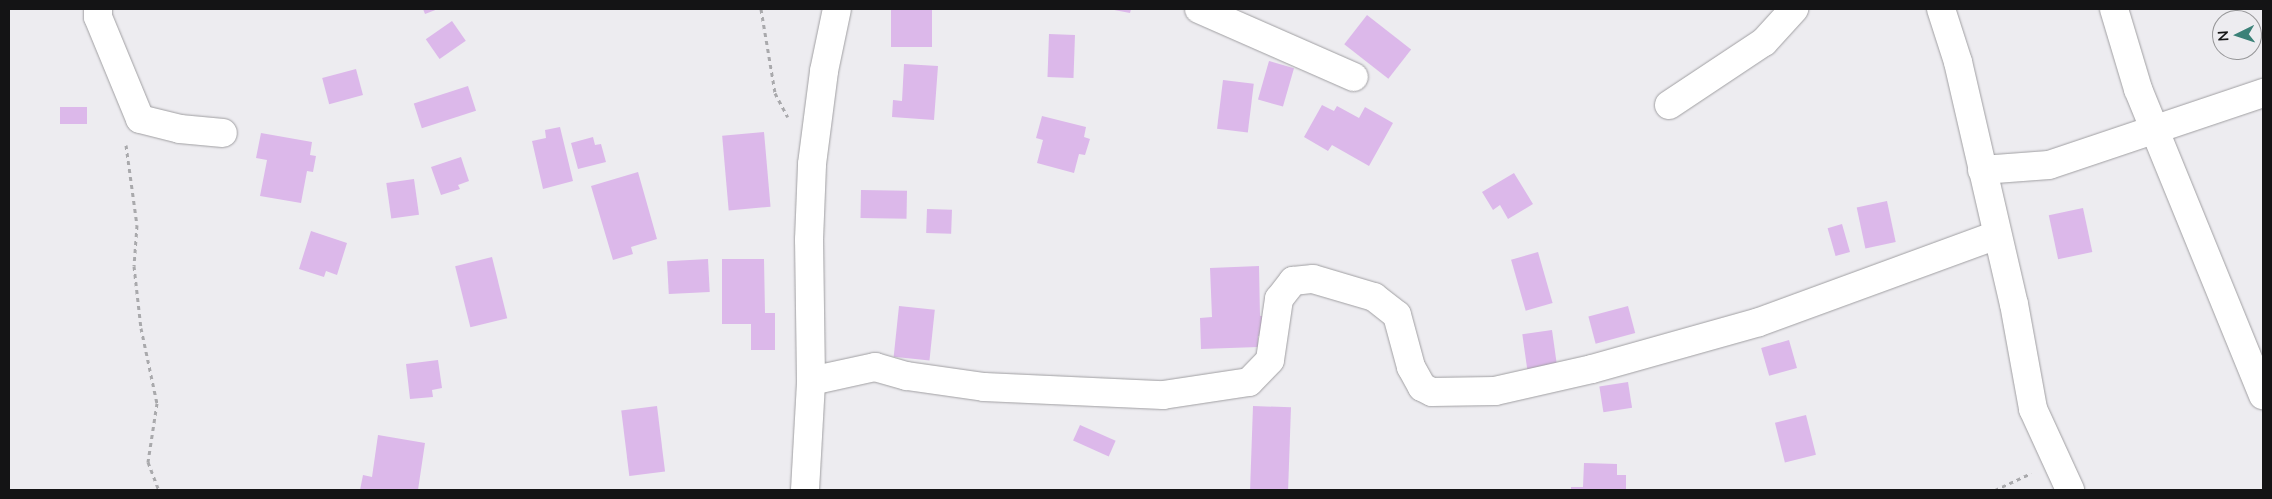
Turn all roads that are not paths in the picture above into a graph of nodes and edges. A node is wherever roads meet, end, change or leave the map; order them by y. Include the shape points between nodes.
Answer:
1 (98, 9) edge
2 (837, 9) edge
3 (1199, 9) edge
4 (1794, 9) edge
5 (1941, 9) edge
6 (2114, 9) edge
7 (1354, 77) dead end
8 (2263, 94) edge
9 (1669, 105) dead end
10 (2156, 129) junction
11 (222, 133) dead end
12 (1982, 170) junction
13 (1997, 235) junction
14 (811, 381) junction
15 (2263, 396) edge
16 (806, 490) edge
17 (2070, 490) edge

1 - 11 street via 98,17 140,119 180,129
2 - 14 street via 824,71 812,164
3 - 7 street
4 - 9 street via 1764,42
5 - 12 street via 1958,62
6 - 10 street via 2138,89
8 - 10 street
10 - 12 street via 2049,165
10 - 15 street
12 - 13 street
13 - 14 street via 1760,322 1592,369 1495,391 1432,392 1422,387 1412,367 1397,315 1374,297 1313,279 1293,281 1279,300 1270,360 1249,382 1163,394 984,388 907,376 875,367
13 - 17 street via 2033,409
14 - 16 street

